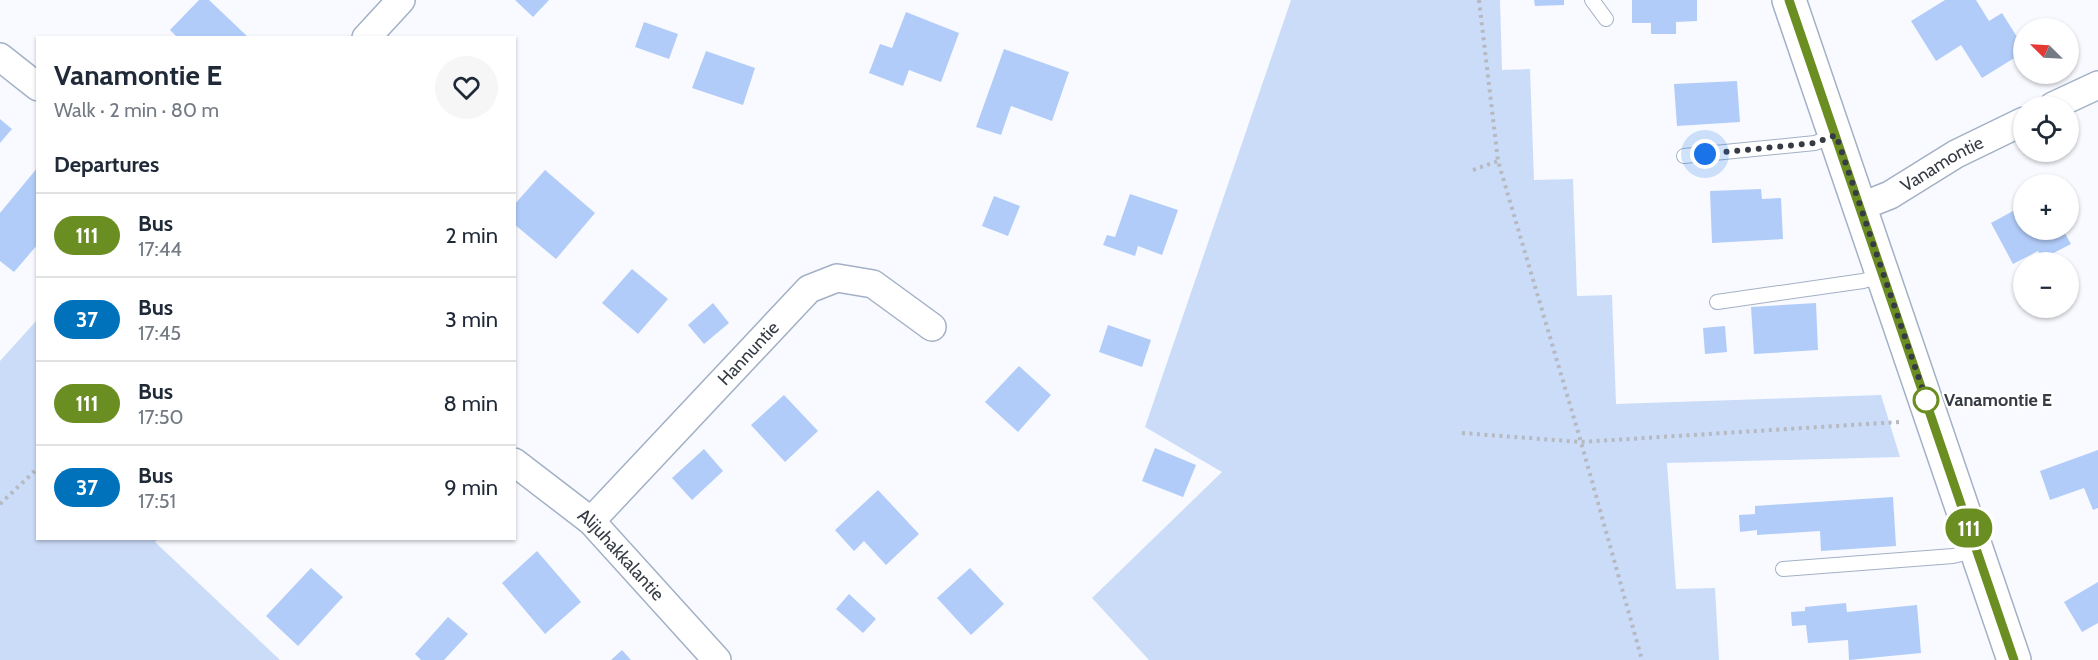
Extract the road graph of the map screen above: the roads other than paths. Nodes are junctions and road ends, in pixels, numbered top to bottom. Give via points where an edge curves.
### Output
1 (401, 0) edge
2 (1592, 0) edge
3 (1789, 0) edge
4 (1606, 19) dead end
5 (368, 36) edge
6 (0, 57) edge
7 (36, 85) edge
8 (2098, 85) edge
9 (2074, 96) edge
10 (2013, 126) edge
11 (1836, 135) junction
12 (1683, 156) dead end
13 (1860, 207) junction
14 (1884, 275) junction
15 (1717, 302) dead end
16 (932, 327) dead end
17 (516, 464) edge
18 (591, 521) junction
19 (1977, 550) junction
20 (1783, 569) dead end
21 (2011, 659) edge
22 (717, 660) edge

1 - 5 street
2 - 4 lane
3 - 11 street
6 - 7 street
8 - 9 street
10 - 13 street, Vanamontie via 1956,154 1890,195
11 - 12 lane via 1815,143
11 - 13 street
13 - 14 street
14 - 15 lane
14 - 19 street
16 - 18 street, Hannuntie via 873,284 837,278 809,289
17 - 18 street, Alijuhakkalantie
18 - 22 street, Alijuhakkalantie
19 - 20 lane via 1953,556
19 - 21 street

